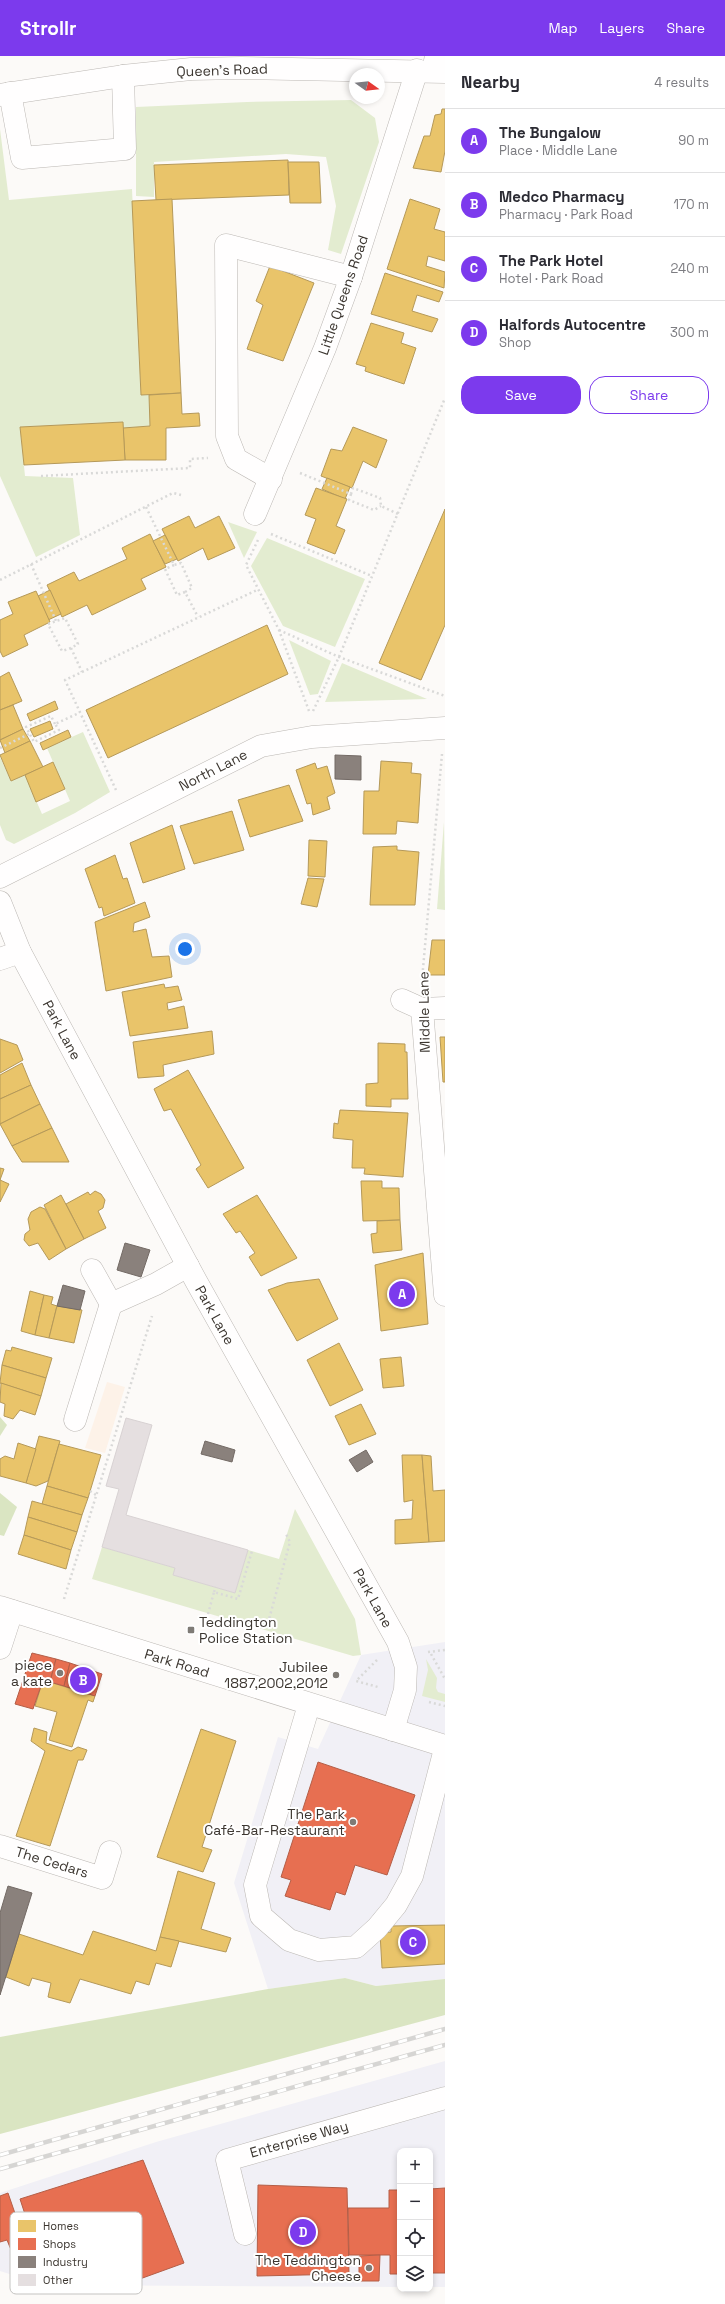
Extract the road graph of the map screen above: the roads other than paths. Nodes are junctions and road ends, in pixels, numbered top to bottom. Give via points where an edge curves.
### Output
1 (243, 62) edge
2 (433, 67) edge
3 (123, 76) junction
4 (5, 94) edge
5 (351, 277) junction
6 (274, 471) junction
7 (259, 522) road end
8 (444, 728) edge
9 (0, 877) edge
10 (0, 902) edge
11 (20, 952) junction
12 (0, 959) edge
13 (402, 1000) dead end
14 (445, 1008) edge
15 (422, 1009) junction
16 (443, 1251) edge
17 (188, 1266) junction
18 (92, 1270) dead end
19 (445, 1295) edge
20 (111, 1304) junction
21 (75, 1420) dead end
22 (6, 1609) edge
23 (0, 1648) edge
24 (310, 1705) junction
25 (393, 1730) junction
26 (445, 1746) edge
27 (445, 1749) edge
28 (0, 1846) edge
29 (110, 1852) dead end
30 (445, 2098) edge
31 (245, 2234) dead end

1 - 2 street, Queen's Road
1 - 3 street, Queen's Road
2 - 5 street, Little Queens Road
3 - 4 street, Queen's Road
3 - 4 street via 125,149 22,158
5 - 6 street, Little Queens Road via 325,348
5 - 6 street via 226,245 227,436 236,459
6 - 7 street, Little Queens Road
8 - 9 street, North Lane via 312,737 261,746
10 - 11 street, Park Lane
11 - 12 street
11 - 17 street, Park Lane
13 - 15 street
14 - 15 street
15 - 16 street, Middle Lane
16 - 19 street, Middle Lane
17 - 20 street
17 - 25 street, Park Lane via 398,1642 406,1667 405,1682
18 - 20 street
20 - 21 street
22 - 23 street
22 - 24 street, Park Road
24 - 25 street, Park Road
24 - 27 street via 255,1885 261,1916 289,1940 320,1950 356,1947 377,1928 396,1905 412,1876
25 - 26 street, Park Road
28 - 29 street, The Cedars via 102,1878
30 - 31 street, Enterprise Way via 227,2160

